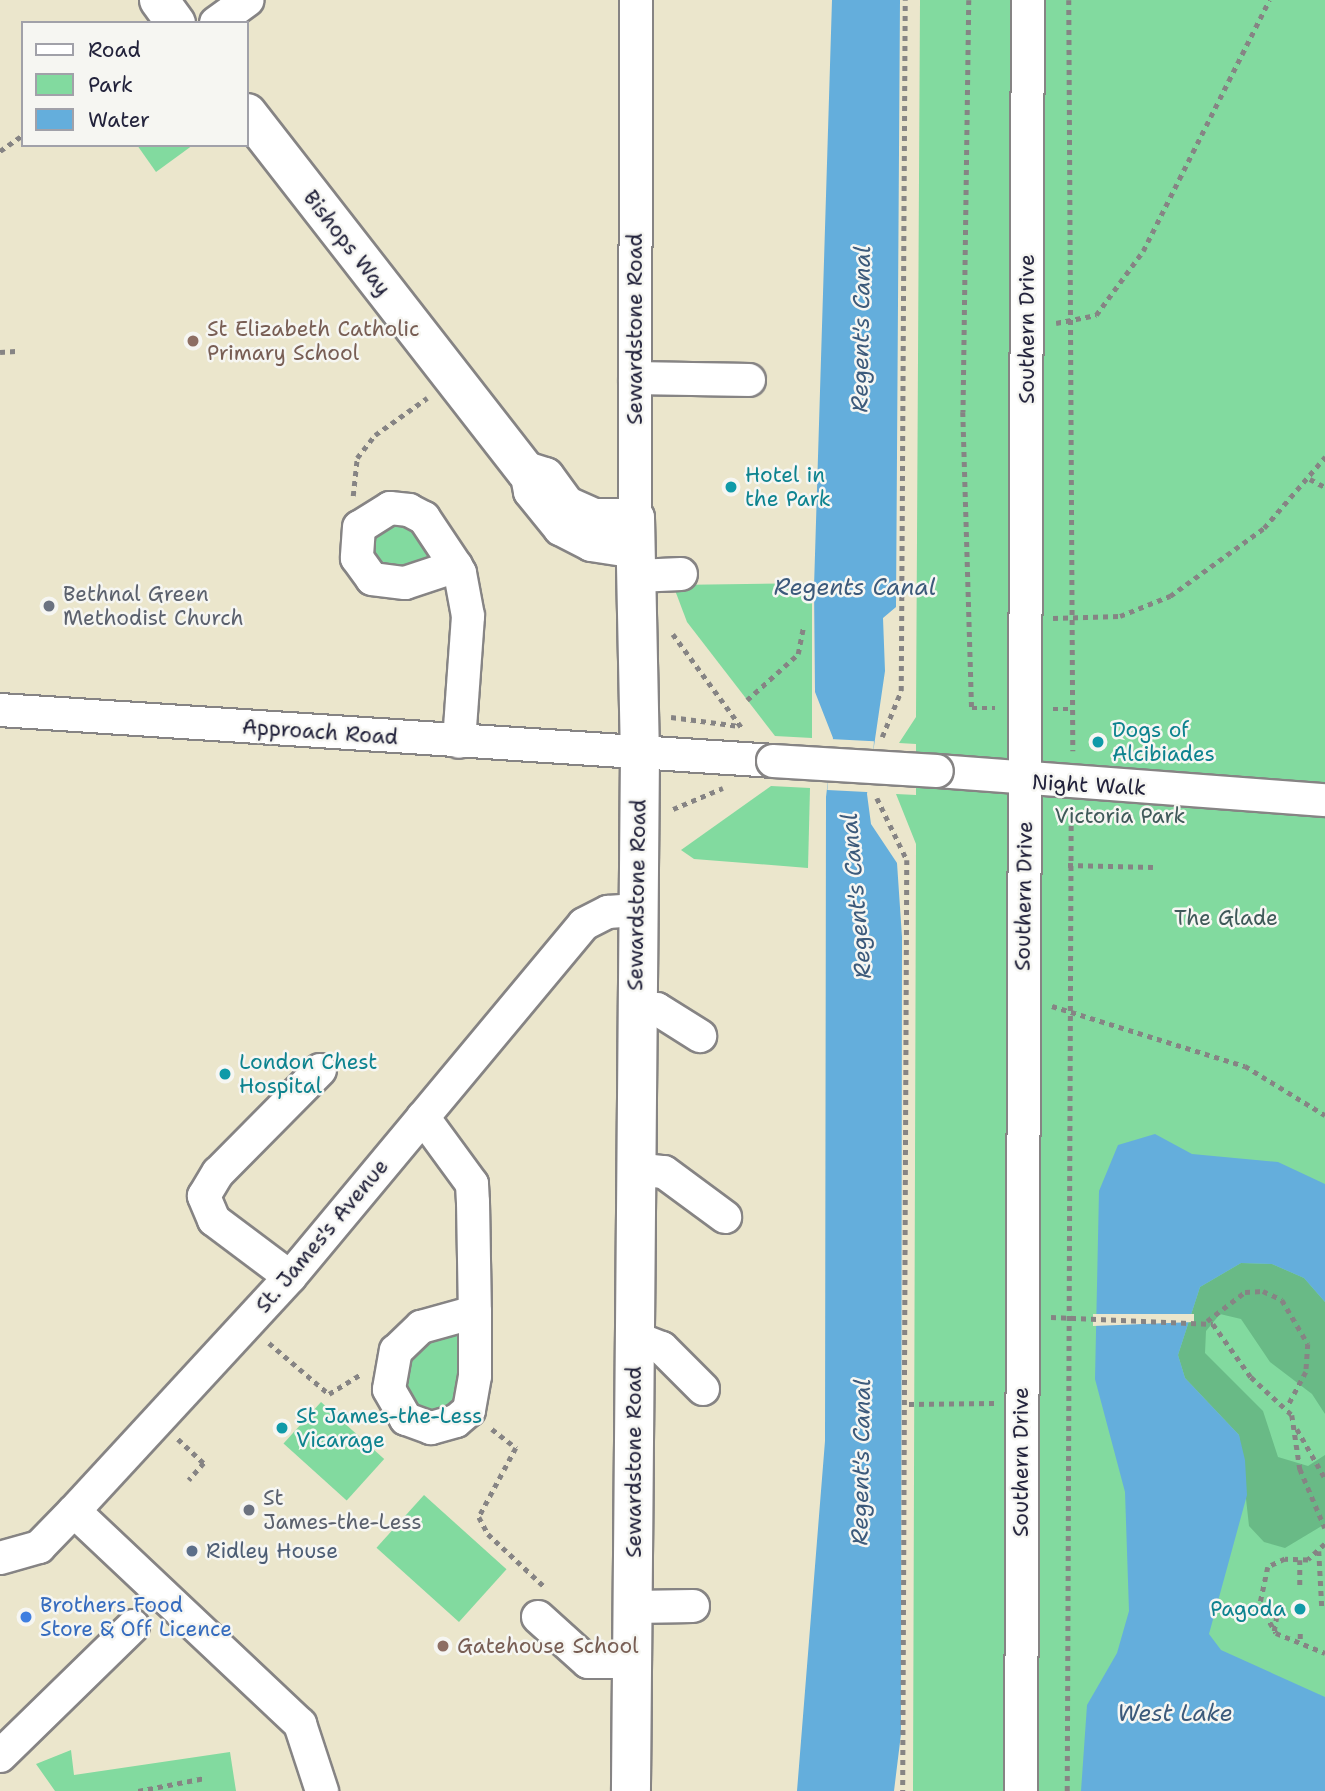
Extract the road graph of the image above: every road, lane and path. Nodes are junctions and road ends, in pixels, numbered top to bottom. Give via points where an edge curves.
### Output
1 (159, 0) edge
2 (248, 0) edge
3 (636, 0) edge
4 (905, 0) edge
5 (969, 0) edge
6 (1028, 0) edge
7 (1069, 0) edge
8 (1269, 0) edge
9 (175, 21) edge
10 (219, 21) edge
11 (248, 114) edge
12 (21, 136) edge
13 (0, 151) edge
14 (1027, 323) junction
15 (1070, 323) junction
16 (16, 351) dead end
17 (0, 352) edge
18 (635, 377) junction
19 (453, 379) junction
20 (748, 380) dead end
21 (1325, 457) edge
22 (1310, 479) junction
23 (1325, 486) edge
24 (359, 527) junction
25 (636, 549) junction
26 (456, 566) junction
27 (681, 574) dead end
28 (1028, 617) junction
29 (1070, 618) junction
30 (670, 628) dead end
31 (803, 628) dead end
32 (747, 700) dead end
33 (1027, 709) junction
34 (0, 710) edge
35 (658, 715) dead end
36 (459, 742) junction
37 (879, 746) dead end
38 (640, 754) junction
39 (1073, 754) dead end
40 (773, 761) joint
41 (1026, 781) junction
42 (877, 785) dead end
43 (729, 786) dead end
44 (1325, 800) edge
45 (667, 811) dead end
46 (1071, 815) dead end
47 (1068, 864) junction
48 (1153, 867) dead end
49 (636, 911) junction
50 (1051, 1005) dead end
51 (635, 1008) junction
52 (1068, 1010) junction
53 (700, 1036) dead end
54 (320, 1070) dead end
55 (1325, 1115) edge
56 (423, 1117) junction
57 (634, 1169) junction
58 (725, 1217) dead end
59 (290, 1277) junction
60 (475, 1312) junction
61 (1082, 1320) dead end
62 (1207, 1321) junction
63 (247, 1323) junction
64 (633, 1337) junction
65 (390, 1374) junction
66 (703, 1389) dead end
67 (1020, 1403) junction
68 (909, 1404) junction
69 (1287, 1407) junction
70 (469, 1409) junction
71 (1297, 1429) junction
72 (184, 1445) dead end
73 (1325, 1478) edge
74 (189, 1480) dead end
75 (75, 1511) junction
76 (1325, 1528) edge
77 (1325, 1544) edge
78 (1319, 1550) junction
79 (0, 1558) edge
80 (1300, 1560) junction
81 (1300, 1587) dead end
82 (546, 1606) joint
83 (693, 1606) dead end
84 (634, 1607) junction
85 (1278, 1609) dead end
86 (1322, 1609) dead end
87 (133, 1626) dead end
88 (1273, 1631) junction
89 (1300, 1631) dead end
90 (1300, 1639) junction
91 (1325, 1653) edge
92 (633, 1662) junction
93 (0, 1756) edge
94 (205, 1778) dead end
95 (326, 1788) edge
96 (138, 1791) edge
97 (631, 1791) edge
98 (903, 1791) edge
99 (1021, 1791) edge
100 (1067, 1791) edge

1 - 9 main road
2 - 10 street
3 - 18 street, Sewardstone Road
4 - 37 path via 901,691
5 - 33 path via 963,412 972,708
6 - 14 street, Southern Drive
7 - 15 path
8 - 15 path via 1143,251 1096,315
11 - 19 main road, Bishops Way
12 - 13 path
14 - 15 path
14 - 28 street, Southern Drive
15 - 29 path
16 - 17 path
18 - 20 street
18 - 25 street, Sewardstone Road
19 - 24 path via 375,435 357,458
19 - 25 main road, Bishops Way via 526,471 545,477 565,505 594,518
21 - 22 path
22 - 23 path
22 - 29 path via 1264,528 1170,596 1120,616
24 - 26 street via 390,508 409,510 424,518
24 - 26 street via 356,558 372,579 405,583
25 - 27 street
25 - 38 main road, Sewardstone Road
26 - 36 street via 468,616
28 - 29 path
28 - 33 street, Southern Drive
29 - 39 path
30 - 35 path via 691,667 739,726
31 - 32 path via 798,654
33 - 41 street, Southern Drive
34 - 36 street, Approach Road
36 - 38 street, Approach Road
38 - 40 street, Approach Road
38 - 49 main road, Sewardstone Road
40 - 41 street, Night Walk, bridge
41 - 44 street, Night Walk
41 - 67 street, Southern Drive
42 - 68 path via 877,797 907,860
43 - 45 path
46 - 47 path
47 - 48 path
47 - 52 path
49 - 51 main road, Sewardstone Road
49 - 56 street, St. James's Avenue via 608,912 584,924
50 - 52 path
51 - 53 street via 657,1009
51 - 57 main road, Sewardstone Road
52 - 55 path via 1245,1066
52 - 100 path
54 - 59 street via 218,1174 204,1196 214,1220
56 - 59 street, St. James's Avenue
56 - 60 street via 472,1184
57 - 58 street via 664,1172
57 - 64 main road, Sewardstone Road
59 - 63 street, St. James's Avenue
60 - 65 street via 410,1334 396,1351
60 - 70 street
61 - 62 path
62 - 69 path via 1223,1334 1251,1377
62 - 69 path via 1245,1292 1263,1291 1282,1300 1308,1344 1306,1372
63 - 65 path via 321,1392 337,1394 359,1373
63 - 75 street, St. James's Avenue
64 - 66 street via 662,1348
64 - 84 main road, Sewardstone Road
65 - 70 street via 396,1408 418,1426 443,1427
67 - 68 path
67 - 99 street, Southern Drive
68 - 98 path
69 - 71 path
70 - 82 path via 516,1448 479,1517
71 - 73 path
71 - 76 path via 1300,1469
72 - 74 path via 204,1463
75 - 79 street, St. James's Avenue via 39,1548
75 - 95 street via 300,1724
77 - 78 path
78 - 80 path
78 - 86 path
80 - 81 path
80 - 88 path via 1276,1561 1261,1578 1261,1611
82 - 92 street via 588,1662
83 - 84 street
84 - 92 main road, Sewardstone Road
85 - 88 path
87 - 93 street
88 - 90 path
89 - 90 path
90 - 91 path
92 - 97 main road, Sewardstone Road
94 - 96 path

